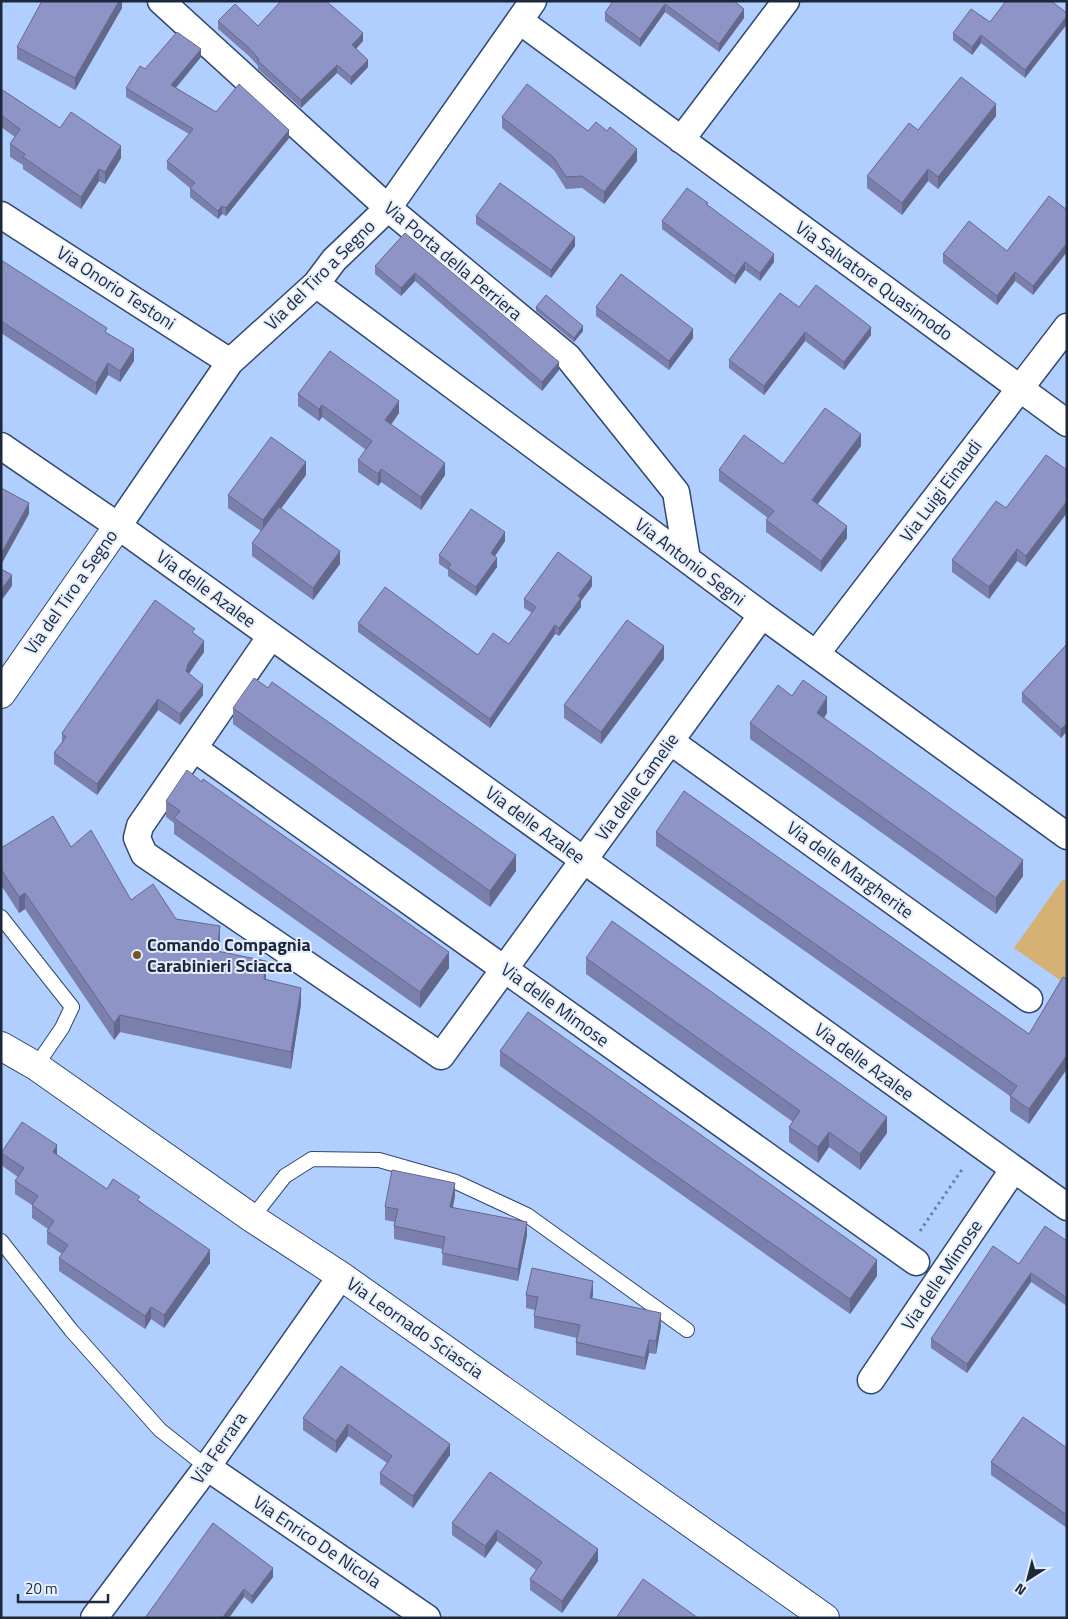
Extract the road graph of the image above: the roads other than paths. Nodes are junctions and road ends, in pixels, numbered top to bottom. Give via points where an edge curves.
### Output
1 (161, 1) edge
2 (786, 1) edge
3 (526, 11) edge
4 (681, 140) junction
5 (388, 208) junction
6 (1, 215) edge
7 (316, 284) junction
8 (1067, 327) edge
9 (230, 362) junction
10 (1020, 389) junction
11 (1067, 423) edge
12 (1, 446) edge
13 (118, 526) junction
14 (687, 559) junction
15 (762, 615) junction
16 (271, 636) junction
17 (816, 654) junction
18 (1, 694) edge
19 (670, 741) junction
20 (195, 749) junction
21 (1067, 836) edge
22 (584, 860) junction
23 (1, 918) edge
24 (505, 969) junction
25 (1029, 999) dead end
26 (1, 1046) edge
27 (36, 1066) junction
28 (1013, 1170) junction
29 (1067, 1208) edge
30 (252, 1218) junction
31 (1, 1241) edge
32 (910, 1258) road end
33 (341, 1276) junction
34 (687, 1330) dead end
35 (871, 1380) dead end
36 (207, 1467) junction
37 (94, 1618) edge
38 (427, 1618) edge
39 (825, 1618) edge

1 - 5 street, Via Porta della Perriera
2 - 4 street
3 - 4 street, Via Salvatore Quasimodo
3 - 5 street, Via del Tiro a Segno
4 - 10 street, Via Salvatore Quasimodo
5 - 7 street, Via del Tiro a Segno via 334,260
5 - 14 street, Via Porta della Perriera via 568,356 676,492
6 - 9 street, Via Onorio Testoni
7 - 9 street, Via del Tiro a Segno
7 - 14 street, Via Antonio Segni
8 - 10 street, Via Luigi Einaudi
9 - 13 street, Via del Tiro a Segno
10 - 11 street, Via Salvatore Quasimodo
10 - 17 street, Via Luigi Einaudi
12 - 13 street, Via delle Azalee
13 - 16 street, Via delle Azalee
13 - 18 street, Via del Tiro a Segno
14 - 15 street, Via Antonio Segni
15 - 17 street, Via Antonio Segni
15 - 19 street, Via delle Camelie
16 - 20 street
16 - 22 street, Via delle Azalee
17 - 21 street, Via Antonio Segni
19 - 22 street, Via delle Camelie
19 - 25 street, Via delle Margherite
20 - 24 street, Via delle Mimose
20 - 24 street, Via delle Camelie via 140,826 137,838 144,854 441,1056
22 - 24 street, Via delle Camelie
22 - 28 street, Via delle Azalee
23 - 27 lane via 72,1007
24 - 32 street, Via delle Mimose
26 - 27 street, Via Leornado Sciascia
27 - 30 street, Via Leornado Sciascia
28 - 29 street, Via delle Azalee
28 - 35 street, Via delle Mimose
30 - 33 street, Via Leornado Sciascia
30 - 34 lane via 285,1176 312,1159 379,1160 456,1182 527,1215
31 - 36 lane via 71,1330 160,1430
33 - 36 street, Via Ferrara
33 - 39 street, Via Leornado Sciascia
36 - 37 street, Via Ferrara
36 - 38 street, Via Enrico De Nicola

